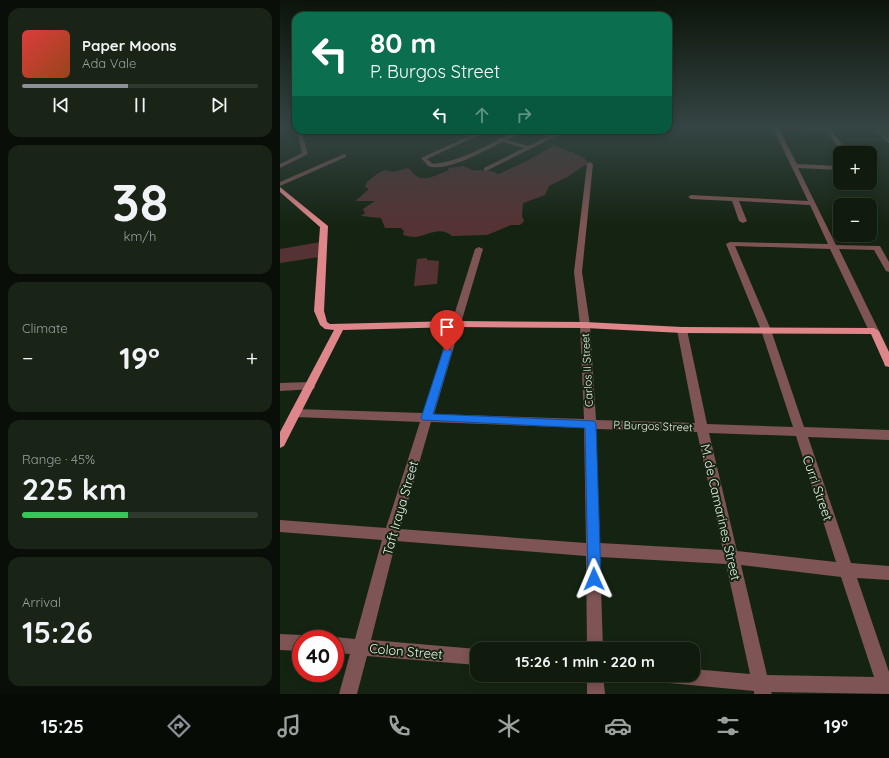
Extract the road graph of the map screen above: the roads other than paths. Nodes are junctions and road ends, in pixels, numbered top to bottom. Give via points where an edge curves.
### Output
1 (296, 158) edge
2 (339, 158) edge
3 (424, 158) edge
4 (460, 158) edge
5 (508, 158) edge
6 (790, 158) edge
7 (590, 164) dead end
8 (280, 166) edge
9 (794, 166) junction
10 (833, 168) edge
11 (486, 169) dead end
12 (280, 184) edge
13 (280, 189) edge
14 (691, 197) dead end
15 (735, 199) junction
16 (813, 203) junction
17 (743, 221) dead end
18 (834, 246) junction
19 (479, 249) dead end
20 (889, 270) edge
21 (456, 324) junction
22 (585, 325) junction
23 (340, 327) junction
24 (682, 330) junction
25 (766, 330) junction
26 (874, 331) junction
27 (889, 363) edge
28 (310, 386) junction
29 (280, 387) edge
30 (296, 413) junction
31 (426, 418) junction
32 (590, 424) junction
33 (702, 428) junction
34 (799, 431) junction
35 (889, 435) edge
36 (280, 443) edge
37 (280, 526) edge
38 (391, 535) junction
39 (594, 550) junction
40 (731, 556) junction
41 (846, 570) junction
42 (889, 573) edge
43 (280, 642) edge
44 (595, 642) edge
45 (292, 643) edge
46 (344, 645) edge
47 (362, 646) junction
48 (470, 656) edge
49 (700, 679) edge
50 (596, 682) edge
51 (761, 688) edge
52 (887, 689) edge
53 (348, 694) edge
54 (596, 694) edge

1 - 8 street
2 - 12 street
3 - 4 street via 432,166
5 - 11 street
6 - 9 street
7 - 22 street, Carlos II Street via 578,272
9 - 10 street
9 - 16 street
13 - 23 main road via 324,226 319,311 326,326
14 - 15 street
15 - 16 street
15 - 17 street
16 - 18 street
18 - 20 street via 877,248
18 - 25 street, Curri Street via 730,244
18 - 26 street
19 - 21 street, Taft Iraya Street
21 - 22 main road
21 - 23 main road
21 - 31 street, Taft Iraya Street
22 - 24 main road
22 - 32 street, Carlos II Street
23 - 28 main road
24 - 25 main road
24 - 33 street, M. de Camarines Street
25 - 26 main road
25 - 34 street, Curri Street
26 - 27 main road
28 - 29 street
28 - 30 main road
30 - 31 street, P. Burgos Street
30 - 36 main road
31 - 32 street, P. Burgos Street
31 - 38 street, Taft Iraya Street
32 - 33 street, P. Burgos Street
32 - 39 street, Carlos II Street
33 - 34 street, P. Burgos Street
33 - 40 street, M. de Camarines Street
34 - 35 street, P. Burgos Street
34 - 41 street, Curri Street
37 - 38 street
38 - 39 street
38 - 47 street, Taft Iraya Street
39 - 40 street
39 - 44 street, Carlos II Street
40 - 41 street
40 - 51 street, M. de Camarines Street
41 - 42 street
41 - 52 street, Curri Street
43 - 45 street
46 - 47 street, Colon Street
47 - 48 street, Colon Street
47 - 53 street, Taft Iraya Street
49 - 51 street
50 - 54 street
51 - 52 street

